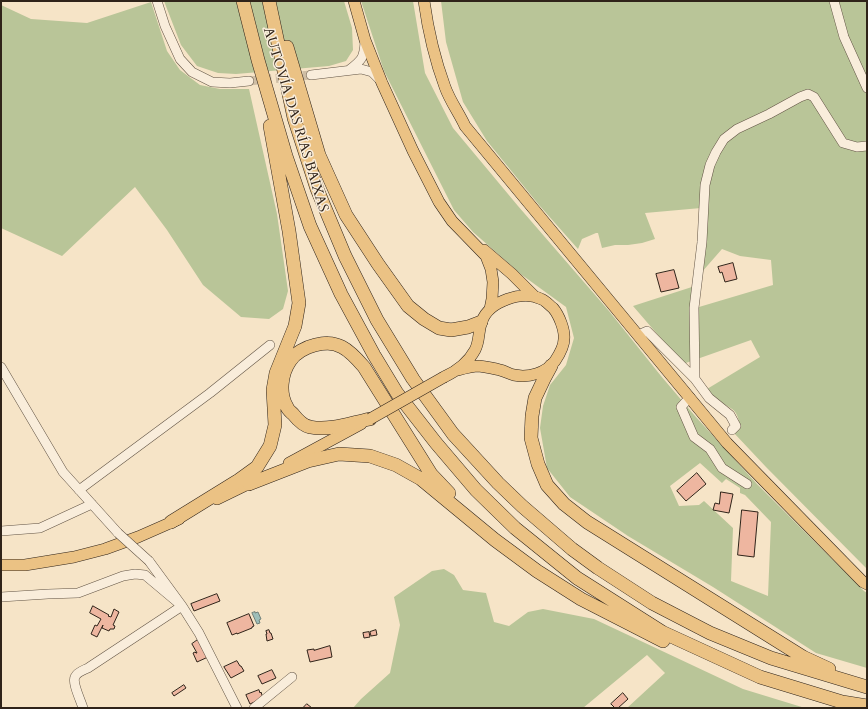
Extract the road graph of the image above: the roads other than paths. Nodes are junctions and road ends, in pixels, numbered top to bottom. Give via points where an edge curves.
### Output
1 (157, 1) edge
2 (243, 1) edge
3 (269, 1) edge
4 (277, 1) edge
5 (354, 1) edge
6 (424, 1) edge
7 (834, 1) edge
8 (365, 40) junction
9 (258, 60) junction
10 (374, 61) junction
11 (360, 66) junction
12 (311, 75) tunnel mouth
13 (249, 81) tunnel mouth
14 (382, 83) junction
15 (867, 88) edge
16 (867, 146) edge
17 (473, 242) junction
18 (534, 296) junction
19 (490, 309) junction
20 (481, 322) junction
21 (638, 335) junction
22 (270, 345) dead end
23 (551, 366) junction
24 (1, 367) edge
25 (458, 370) junction
26 (695, 379) junction
27 (690, 398) junction
28 (370, 419) junction
29 (732, 430) dead end
30 (717, 443) dead end
31 (710, 449) junction
32 (249, 484) junction
33 (747, 484) dead end
34 (79, 490) junction
35 (92, 504) junction
36 (171, 522) junction
37 (1, 531) edge
38 (494, 540) junction
39 (1, 565) edge
40 (867, 584) edge
41 (1, 597) edge
42 (182, 606) junction
43 (292, 677) dead end
44 (867, 687) edge
45 (867, 706) edge
46 (83, 708) edge
47 (237, 708) edge
48 (254, 708) edge
49 (843, 708) edge

1 - 13 street via 180,59 192,72 212,82
2 - 9 highway, AUTOVÍA DAS RÍAS BAIXAS
3 - 44 highway, AUTOVÍA DAS RÍAS BAIXAS via 294,118 317,189 344,256 377,320 413,379 453,434 503,488 572,549 652,602 710,633 771,658
4 - 20 highway via 289,56 319,155 346,215 408,306 424,319 439,328 451,330
5 - 8 main road
6 - 21 main road via 426,21 446,89 465,126
7 - 15 street via 844,37
8 - 10 main road
8 - 11 street
9 - 36 highway via 289,231 299,303 295,326 276,373 273,390 275,424 270,446 257,467
9 - 45 highway, AUTOVÍA DAS RÍAS BAIXAS via 310,226 341,294 397,393 476,490 515,528 577,578 662,632 760,676 842,702
10 - 11 street via 371,65
10 - 14 main road
11 - 12 street
11 - 14 street via 372,72
14 - 17 main road via 439,202 452,221
16 - 26 street via 857,147 843,143 814,97 808,94 737,129 724,139 710,165 705,185 702,242 694,308
17 - 18 main road via 488,252
17 - 19 main road via 486,256 491,269 493,282
18 - 19 main road via 517,296 502,301
18 - 23 main road via 555,310 562,324 564,339 559,354
19 - 20 main road
20 - 25 main road via 476,350
21 - 26 street via 646,331
21 - 27 main road
22 - 34 street
23 - 25 main road via 527,376 477,366
23 - 44 highway via 535,398 531,438 538,464 548,485 564,504 587,522 803,657
24 - 34 street via 63,472
25 - 28 main road, bridge
26 - 29 street via 709,398 730,415 736,426
27 - 31 street via 681,407 694,437
27 - 40 main road via 727,443
28 - 32 main road
28 - 38 highway via 327,428 308,426 295,417 283,396 284,371 290,361 310,346 326,343 342,347 354,356 364,367 431,474
30 - 31 street
31 - 33 street via 722,468
32 - 36 main road
32 - 38 highway via 308,461 339,454 370,456 396,465 421,479
34 - 35 street
35 - 37 street via 40,528
35 - 42 street, bridge via 149,562
36 - 39 main road via 105,549 74,557 25,565
38 - 49 highway via 581,599 658,639 732,673
41 - 42 street via 78,593 135,574 145,576
42 - 46 street via 75,676
42 - 47 street via 199,633
43 - 48 street

